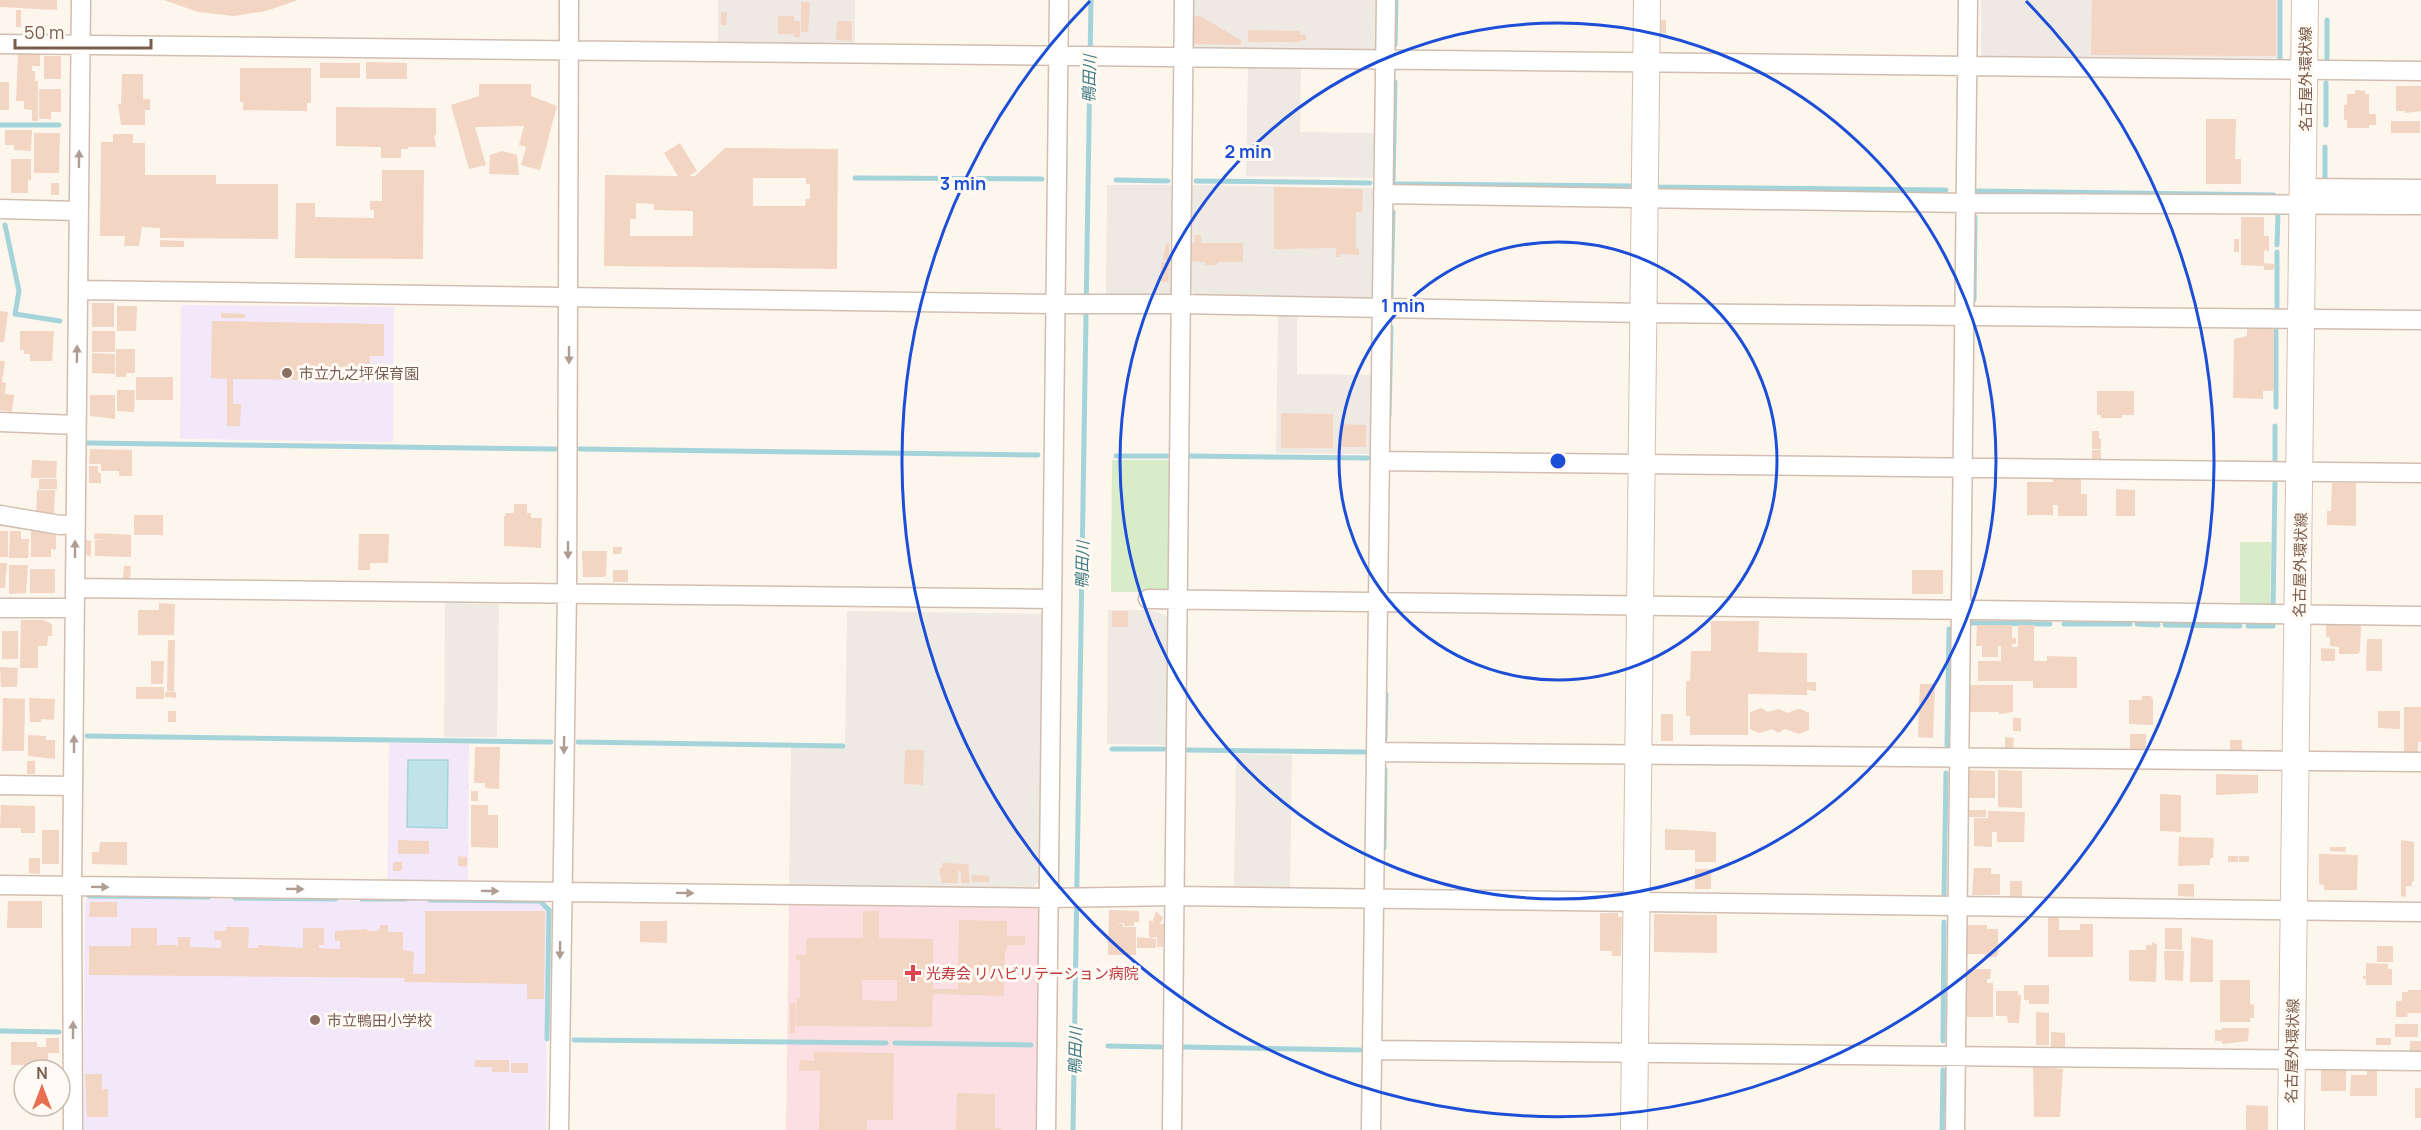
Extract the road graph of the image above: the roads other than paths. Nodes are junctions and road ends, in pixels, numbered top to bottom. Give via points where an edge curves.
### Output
1 (81, 0) edge
2 (569, 0) edge
3 (1059, 0) edge
4 (1184, 0) edge
5 (1386, 0) edge
6 (1647, 0) edge
7 (1968, 0) edge
8 (2306, 0) edge
9 (0, 44) edge
10 (80, 46) junction
11 (568, 49) junction
12 (1063, 56) junction
13 (1183, 57) junction
14 (1385, 59) junction
15 (1646, 62) junction
16 (1968, 66) junction
17 (2305, 70) junction
18 (2421, 71) edge
19 (2421, 189) edge
20 (1383, 194) junction
21 (2305, 196) junction
22 (1644, 198) junction
23 (1966, 203) junction
24 (2421, 205) edge
25 (0, 209) edge
26 (78, 211) junction
27 (78, 290) junction
28 (569, 297) junction
29 (1060, 304) junction
30 (1181, 304) junction
31 (1382, 307) junction
32 (1643, 313) junction
33 (1965, 315) junction
34 (2303, 319) junction
35 (2421, 320) edge
36 (0, 422) edge
37 (76, 425) junction
38 (1380, 461) junction
39 (1641, 464) junction
40 (1963, 469) junction
41 (2301, 472) junction
42 (2421, 473) edge
43 (0, 515) edge
44 (75, 524) junction
45 (75, 588) junction
46 (567, 593) junction
47 (1052, 599) junction
48 (1148, 599) dead end
49 (1178, 600) junction
50 (1378, 603) junction
51 (1640, 606) junction
52 (0, 608) edge
53 (75, 608) junction
54 (1961, 611) junction
55 (2299, 615) junction
56 (2421, 616) edge
57 (1376, 753) junction
58 (1638, 754) junction
59 (1960, 756) junction
60 (2296, 761) junction
61 (2421, 762) edge
62 (0, 785) edge
63 (74, 786) junction
64 (0, 885) edge
65 (72, 887) junction
66 (561, 892) junction
67 (1175, 896) junction
68 (1055, 898) junction
69 (1374, 899) junction
70 (1637, 902) junction
71 (1958, 906) junction
72 (2294, 910) junction
73 (2421, 912) edge
74 (1372, 1050) junction
75 (1635, 1053) junction
76 (1956, 1057) junction
77 (2292, 1060) junction
78 (2421, 1061) edge
79 (73, 1130) edge
80 (559, 1130) edge
81 (1046, 1130) edge
82 (1172, 1130) edge
83 (1371, 1130) edge
84 (1634, 1130) edge
85 (1955, 1130) edge
86 (2291, 1130) edge

1 - 10 street
2 - 11 street
3 - 12 street
4 - 13 street
5 - 14 street
6 - 15 street
7 - 16 street
8 - 17 street, 名古屋外環状線
9 - 10 street
10 - 11 street
26 -> 10 street
11 - 12 street
11 - 28 street
12 - 13 street
12 - 29 street
13 - 14 street
13 - 30 street
14 - 15 street
14 - 20 street
15 - 16 street
15 - 22 street
16 - 17 street
16 - 23 street
17 - 18 street
17 - 21 street, 名古屋外環状線
19 - 21 street
20 - 22 street
20 - 31 street
21 - 23 street
21 - 24 street
21 - 34 street, 名古屋外環状線
22 - 23 street
22 - 32 street
23 - 33 street
25 - 26 street
26 - 27 street
27 - 28 street
37 -> 27 street
28 - 29 street
28 -> 46 street
29 - 30 street
29 - 47 street
30 - 31 street
30 - 49 street
31 - 32 street
31 - 38 street
32 - 33 street
32 - 39 street
33 - 34 street
33 - 40 street
34 - 35 street
34 - 41 street, 名古屋外環状線
36 - 37 street
37 - 44 street
38 - 39 street
38 - 50 street
39 - 40 street
39 - 51 street
40 - 41 street
40 - 54 street
41 - 42 street
41 - 55 street, 名古屋外環状線
43 - 44 street
45 -> 44 street
45 - 46 street
45 - 53 street
46 - 47 street
46 -> 66 street
47 - 68 street
48 - 49 street
49 - 50 street
49 - 67 street
50 - 51 street
50 - 57 street
51 - 54 street
51 - 58 street
52 - 53 street
63 -> 53 street
54 - 55 street
54 - 59 street
55 - 56 street
55 - 60 street, 名古屋外環状線
57 - 58 street
57 - 69 street
58 - 59 street
58 - 70 street
59 - 60 street
59 - 71 street
60 - 61 street
60 - 72 street, 名古屋外環状線
62 - 63 street
63 - 65 street
64 - 65 street
65 -> 66 street
79 -> 65 street
66 -> 68 street
66 -> 80 street
67 - 68 street
67 - 69 street
67 - 82 street
68 - 81 street
69 - 70 street
69 - 74 street
70 - 71 street
70 - 75 street
71 - 72 street
71 - 76 street
72 - 73 street
72 - 77 street, 名古屋外環状線
74 - 75 street
74 - 83 street
75 - 76 street
75 - 84 street
76 - 77 street
76 - 85 street
77 - 78 street
77 - 86 street, 名古屋外環状線

